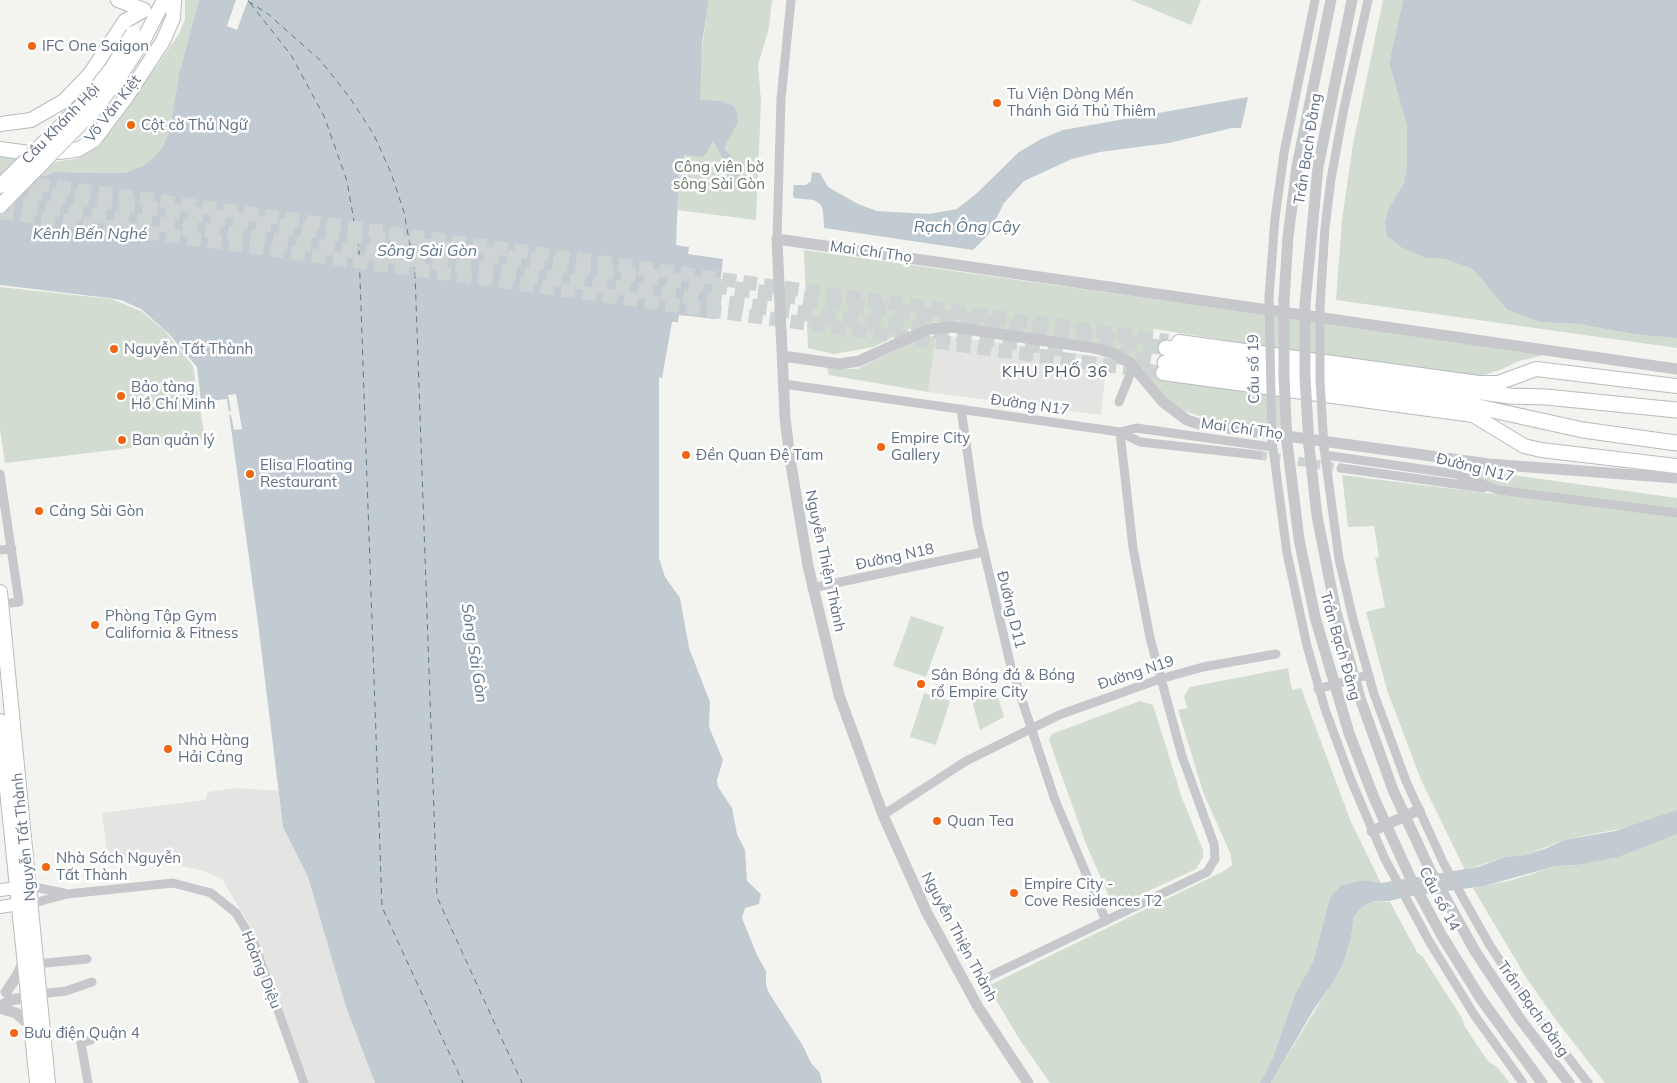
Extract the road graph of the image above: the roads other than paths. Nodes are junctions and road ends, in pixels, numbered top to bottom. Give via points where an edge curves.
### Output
1 (118, 0) edge
2 (164, 0) edge
3 (174, 0) edge
4 (791, 0) edge
5 (1315, 0) edge
6 (1331, 0) edge
7 (1352, 0) edge
8 (1368, 0) edge
9 (147, 5) edge
10 (138, 36) junction
11 (1298, 78) junction
12 (1313, 82) junction
13 (1334, 86) junction
14 (1348, 89) junction
15 (0, 124) edge
16 (0, 149) edge
17 (0, 186) edge
18 (0, 206) edge
19 (778, 239) junction
20 (1270, 279) junction
21 (1285, 281) junction
22 (1306, 284) junction
23 (1321, 287) junction
24 (1284, 300) joint
25 (783, 356) junction
26 (1165, 356) junction
27 (1133, 367) junction
28 (1677, 369) edge
29 (784, 384) junction
30 (1677, 386) edge
31 (1119, 402) dead end
32 (961, 409) junction
33 (1677, 410) edge
34 (1120, 432) junction
35 (1675, 441) edge
36 (1287, 442) joint
37 (1272, 444) junction
38 (1325, 451) junction
39 (1258, 455) tunnel mouth
40 (1677, 466) edge
41 (1341, 468) tunnel mouth
42 (0, 474) edge
43 (1677, 478) edge
44 (1498, 490) junction
45 (1677, 513) edge
46 (12, 549) junction
47 (0, 550) edge
48 (983, 552) junction
49 (812, 588) junction
50 (1, 598) edge
51 (1276, 654) dead end
52 (1368, 675) junction
53 (1160, 678) junction
54 (1354, 679) junction
55 (1334, 685) junction
56 (1318, 689) junction
57 (0, 721) edge
58 (1029, 728) junction
59 (1419, 810) junction
60 (882, 815) junction
61 (1405, 816) junction
62 (1386, 825) junction
63 (1372, 831) junction
64 (1416, 841) joint
65 (1397, 850) joint
66 (23, 887) junction
67 (0, 890) edge
68 (67, 894) junction
69 (25, 904) junction
70 (0, 907) edge
71 (1106, 920) junction
72 (1475, 951) joint
73 (87, 959) dead end
74 (30, 961) junction
75 (986, 978) dead end
76 (92, 982) dead end
77 (32, 992) junction
78 (3, 993) edge
79 (0, 1007) edge
80 (1532, 1010) junction
81 (1520, 1019) junction
82 (32, 1027) junction
83 (1503, 1031) junction
84 (1491, 1039) junction
85 (91, 1040) dead end
86 (37, 1083) edge
87 (48, 1083) edge
88 (88, 1083) edge
89 (304, 1083) edge
90 (1028, 1083) edge
91 (1524, 1083) edge
92 (1542, 1083) edge
93 (1569, 1083) edge
94 (1588, 1083) edge

1 - 9 main road
2 - 10 main road
3 - 16 main road, Võ Văn Kiệt via 171,25 163,41 94,140 79,150 37,154
4 - 19 street, Nguyễn Thiện Thành via 781,99
5 - 11 street, Cầu số 19
6 - 12 street, Trần Bạch Đằng
7 - 13 street, Trần Bạch Đằng
8 - 14 street
9 - 10 main road
9 - 15 main road via 125,21 90,74 64,101 31,120
10 - 17 main road, Cầu Khánh Hội, bridge via 86,101
10 - 18 main road, Cầu Khánh Hội, bridge via 122,73 96,108
11 - 12 street
11 - 20 street, Cầu số 19 via 1280,180
12 - 21 street, Trần Bạch Đằng via 1294,186
13 - 14 street
13 - 22 street, Trần Bạch Đằng via 1318,167
14 - 23 street via 1328,203
19 - 25 street, Nguyễn Thiện Thành
19 - 28 street, Mai Chí Thọ
20 - 21 street
20 - 37 street, Cầu số 19, bridge
21 - 24 street, Trần Bạch Đằng
22 - 23 street
22 - 54 street, Trần Bạch Đằng, bridge via 1305,377 1309,446 1326,565
23 - 38 street, bridge via 1320,380
24 - 36 street, Cầu số 19, bridge
25 - 27 street, Mai Chí Thọ via 839,364 859,361 929,329 952,327 1107,350
25 - 29 street, Nguyễn Thiện Thành
26 - 30 main road via 1479,383 1498,382 1536,369
26 - 33 highway via 1510,396
26 - 35 highway via 1474,406 1583,430
26 - 40 main road via 1473,415 1524,446 1541,450
27 - 31 street
27 - 43 street, Mai Chí Thọ via 1163,402 1198,424 1489,464
29 - 32 street, Đường N17
29 - 49 street, Nguyễn Thiện Thành via 790,459
32 - 34 street, Đường N17
32 - 48 street, Đường D11
34 - 37 street, Đường N17 via 1136,428
34 - 39 street via 1140,442
34 - 53 street via 1134,548
36 - 55 street, Trần Bạch Đằng via 1309,591
37 - 56 street, Cầu số 19 via 1287,553
38 - 44 street, Đường N17 via 1456,474
38 - 52 street, Cầu số 14 via 1341,568
41 - 44 street
42 - 46 street
44 - 45 street, Đường N17
46 - 47 street
46 - 50 street via 19,602
48 - 49 street, Đường N18
48 - 58 street, Đường D11
49 - 60 street, Nguyễn Thiện Thành via 839,695
50 - 66 main road, Nguyễn Tất Thành
51 - 53 street, Đường N19
52 - 54 street
52 - 59 street, Cầu số 14
53 - 58 street, Đường N19
53 - 71 street via 1185,764 1214,844 1215,859 1207,872
54 - 55 street
54 - 61 street, Trần Bạch Đằng
55 - 56 street
55 - 62 street, Trần Bạch Đằng
56 - 63 street, Cầu số 14
57 - 66 main road, Nguyễn Tất Thành
58 - 60 street, Đường N19 via 966,761
58 - 71 street, Đường D11 via 1064,824
59 - 61 street
59 - 80 street, Cầu số 14 via 1489,944
60 - 90 street, Nguyễn Thiện Thành via 952,961 997,1038
61 - 62 street
61 - 64 street, Trần Bạch Đằng
62 - 63 street
62 - 65 street, Trần Bạch Đằng
63 - 84 street, Cầu số 14 via 1444,968
64 - 72 street, Cầu số 14
65 - 83 street, Cầu số 14 via 1457,961
66 - 67 main road, Hoàng Diệu
66 - 68 street, Hoàng Diệu
66 - 69 main road, Nguyễn Tất Thành
68 - 69 street, Hoàng Diệu
68 - 89 street, Hoàng Diệu via 174,883 211,893 236,913 254,943
69 - 70 main road, Hoàng Diệu
69 - 74 main road, Nguyễn Tất Thành
71 - 75 street
72 - 81 street, Trần Bạch Đằng
73 - 74 street
74 - 77 main road, Nguyễn Tất Thành
74 - 78 street
76 - 77 street via 66,990
77 - 78 street
77 - 79 street
77 - 82 main road, Nguyễn Tất Thành
77 - 87 main road, Nguyễn Tất Thành
79 - 82 street via 16,1013
80 - 81 street
80 - 94 street, Cầu số 14
81 - 93 street, Trần Bạch Đằng
82 - 86 main road, Nguyễn Tất Thành
83 - 84 street
83 - 92 street
84 - 91 street, Cầu số 14
85 - 88 street via 81,1043

